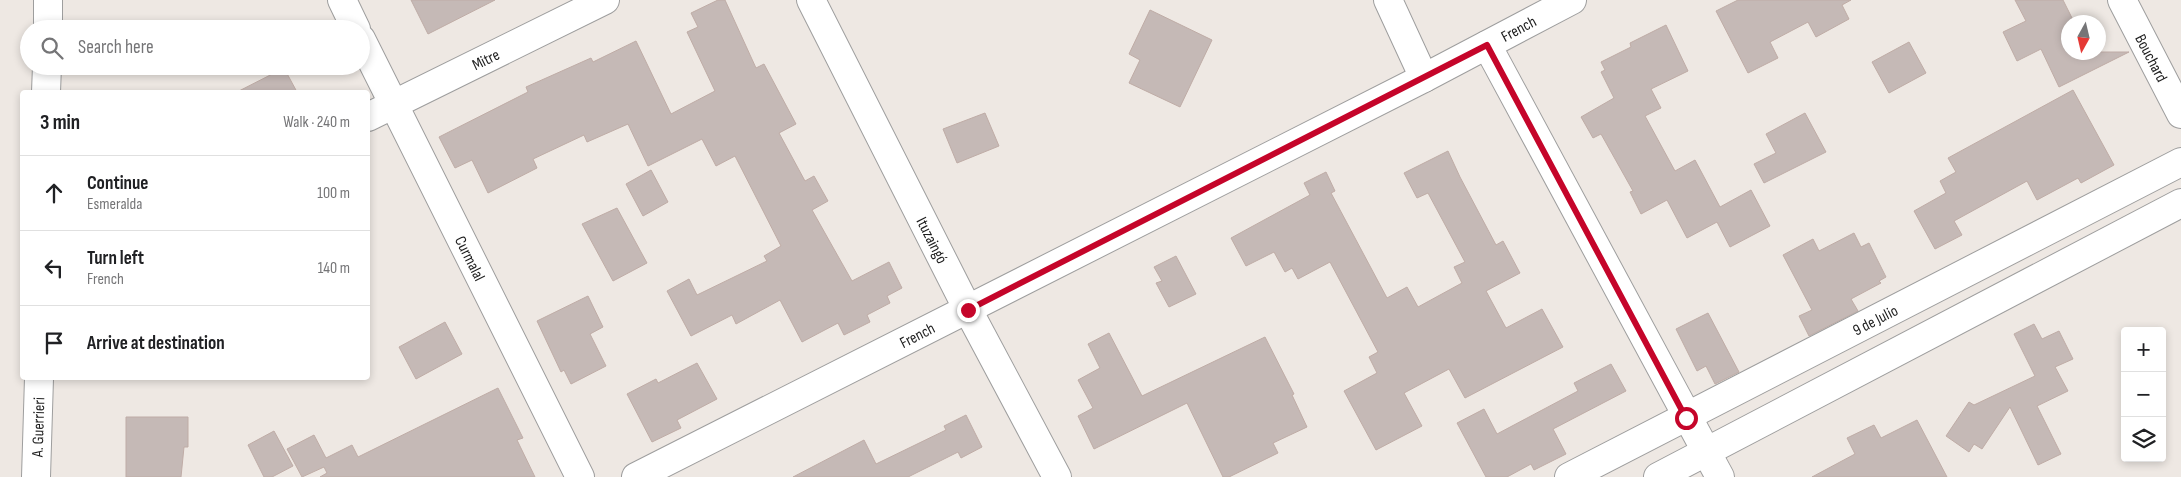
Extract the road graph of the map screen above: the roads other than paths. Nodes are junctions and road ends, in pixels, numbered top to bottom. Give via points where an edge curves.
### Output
1 (48, 0) edge
2 (342, 0) edge
3 (605, 0) edge
4 (811, 0) edge
5 (1388, 0) edge
6 (1572, 0) edge
7 (2122, 0) edge
8 (1538, 8) edge
9 (48, 20) edge
10 (352, 20) edge
11 (1487, 45) junction
12 (370, 57) edge
13 (47, 75) edge
14 (1424, 78) junction
15 (46, 90) edge
16 (394, 104) junction
17 (2181, 114) edge
18 (370, 116) edge
19 (2181, 162) edge
20 (2181, 203) edge
21 (968, 310) junction
22 (39, 380) edge
23 (1686, 418) junction
24 (1706, 452) junction
25 (36, 477) edge
26 (580, 477) edge
27 (636, 477) edge
28 (1057, 477) edge
29 (1568, 477) edge
30 (1658, 477) edge
31 (1720, 477) edge

1 - 9 street
2 - 10 street
3 - 16 street, Mitre
4 - 21 street, Ituzaingó
5 - 14 street
6 - 8 street, French
7 - 17 street, Bouchard
8 - 11 street, French
11 - 14 street, French
11 - 23 street
12 - 16 street, Curmalal
13 - 15 street
14 - 21 street, French
16 - 18 street, Mitre
16 - 26 street, Curmalal
19 - 23 street, 9 de Julio
20 - 24 street
21 - 27 street, French
21 - 28 street, Ituzaingó
22 - 25 street, A. Guerrieri
23 - 24 street
23 - 29 street, 9 de Julio
24 - 30 street
24 - 31 street

